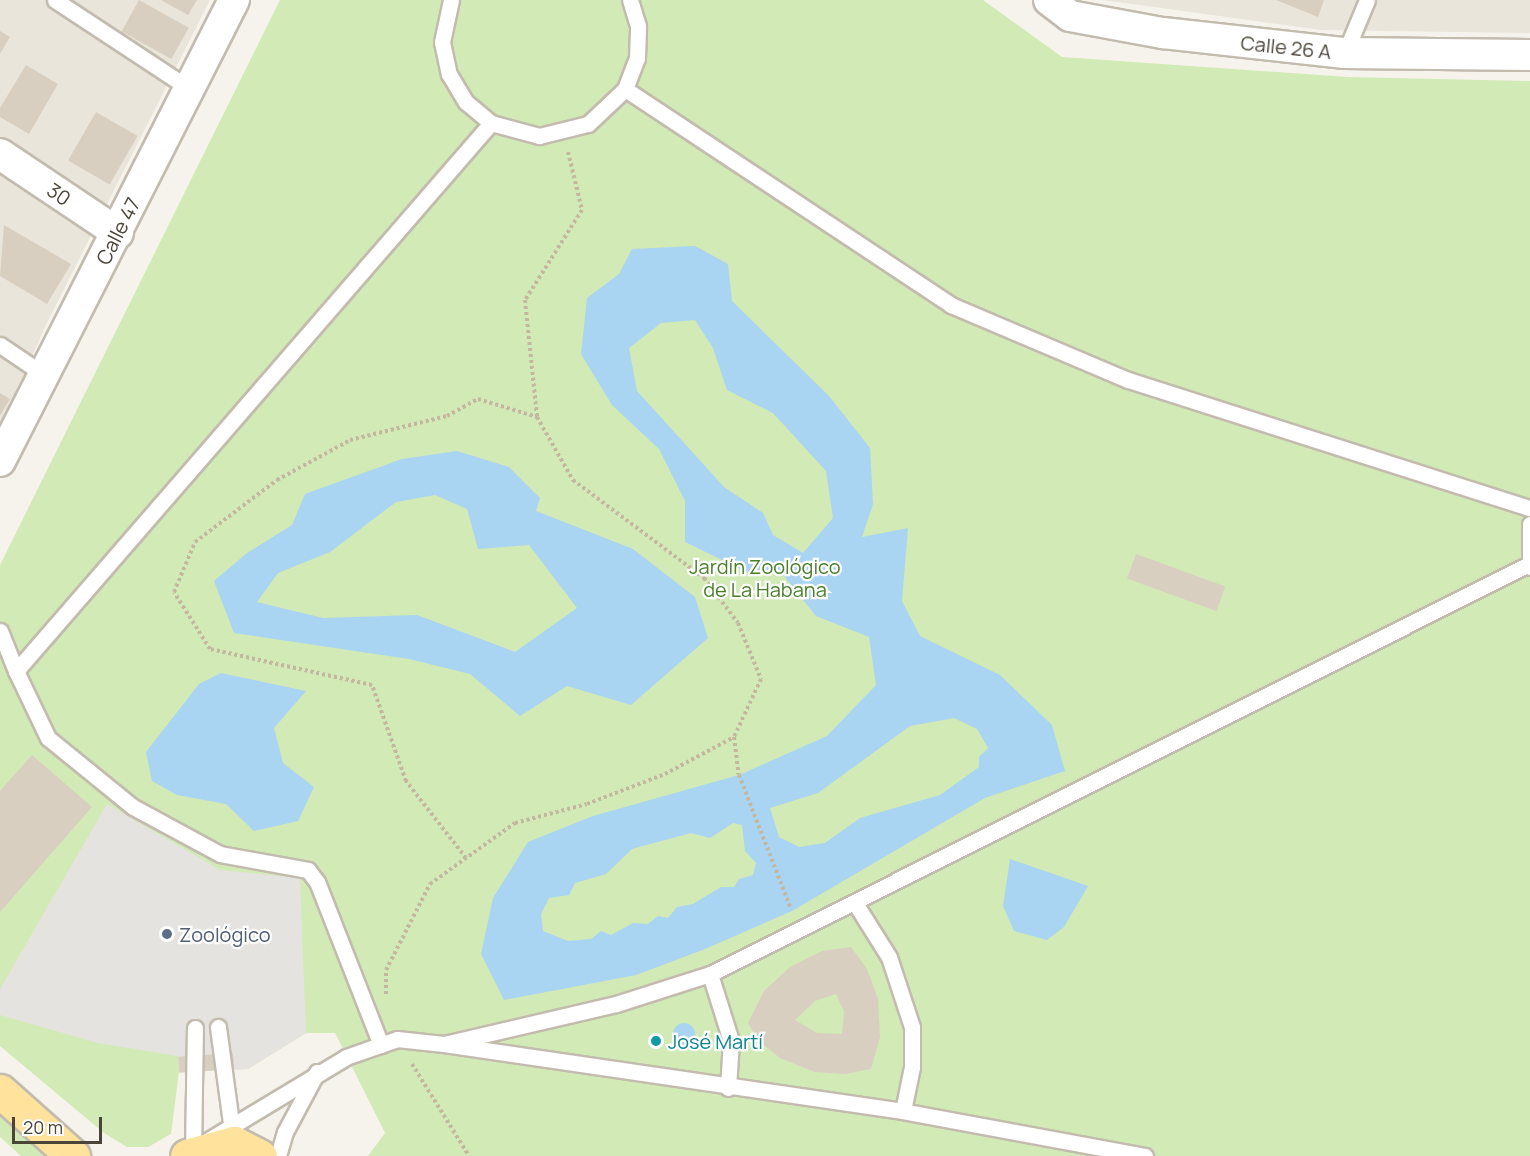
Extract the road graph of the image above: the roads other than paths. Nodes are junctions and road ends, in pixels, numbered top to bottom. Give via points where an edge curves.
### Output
1 (55, 0) edge
2 (234, 0) edge
3 (452, 0) edge
4 (630, 0) edge
5 (1049, 0) edge
6 (1367, 0) edge
7 (1345, 53) junction
8 (1530, 55) edge
9 (190, 89) junction
10 (625, 89) junction
11 (491, 123) junction
12 (0, 154) edge
13 (118, 233) junction
14 (0, 345) edge
15 (42, 374) junction
16 (0, 461) edge
17 (1530, 508) edge
18 (1530, 524) edge
19 (1529, 566) edge
20 (0, 632) edge
21 (16, 671) junction
22 (855, 903) junction
23 (710, 974) junction
24 (218, 1027) dead end
25 (195, 1028) dead end
26 (444, 1044) junction
27 (381, 1045) junction
28 (317, 1072) junction
29 (728, 1088) junction
30 (0, 1091) edge
31 (903, 1111) junction
32 (241, 1141) edge
33 (190, 1154) edge
34 (73, 1156) edge
35 (278, 1156) edge
36 (1145, 1156) edge

1 - 9 lane
2 - 9 street, Calle 47
3 - 11 lane via 442,42 449,74 466,102
4 - 10 lane via 638,26 636,58
5 - 7 street, Calle 26 A via 1070,16 1140,29
6 - 7 lane
7 - 8 street, Calle 26 A
9 - 13 street, Calle 47
10 - 11 lane via 588,124 564,133 514,133
10 - 17 lane via 951,305 1128,380
11 - 21 lane
12 - 13 street, 30
13 - 15 street, Calle 47
14 - 15 lane
15 - 16 street, Calle 47
18 - 19 lane
19 - 22 lane
20 - 21 lane
21 - 27 lane via 48,738 133,807 220,854 308,870 317,882
22 - 23 lane
22 - 31 lane via 890,957 912,1027 912,1067
23 - 26 lane via 616,1004
23 - 29 lane via 731,1041
24 - 32 lane
25 - 33 lane
26 - 27 lane via 397,1039
26 - 29 lane
27 - 28 lane
28 - 32 lane
28 - 35 lane via 285,1131
29 - 31 lane
30 - 34 main road
31 - 36 lane
32 - 33 main road

